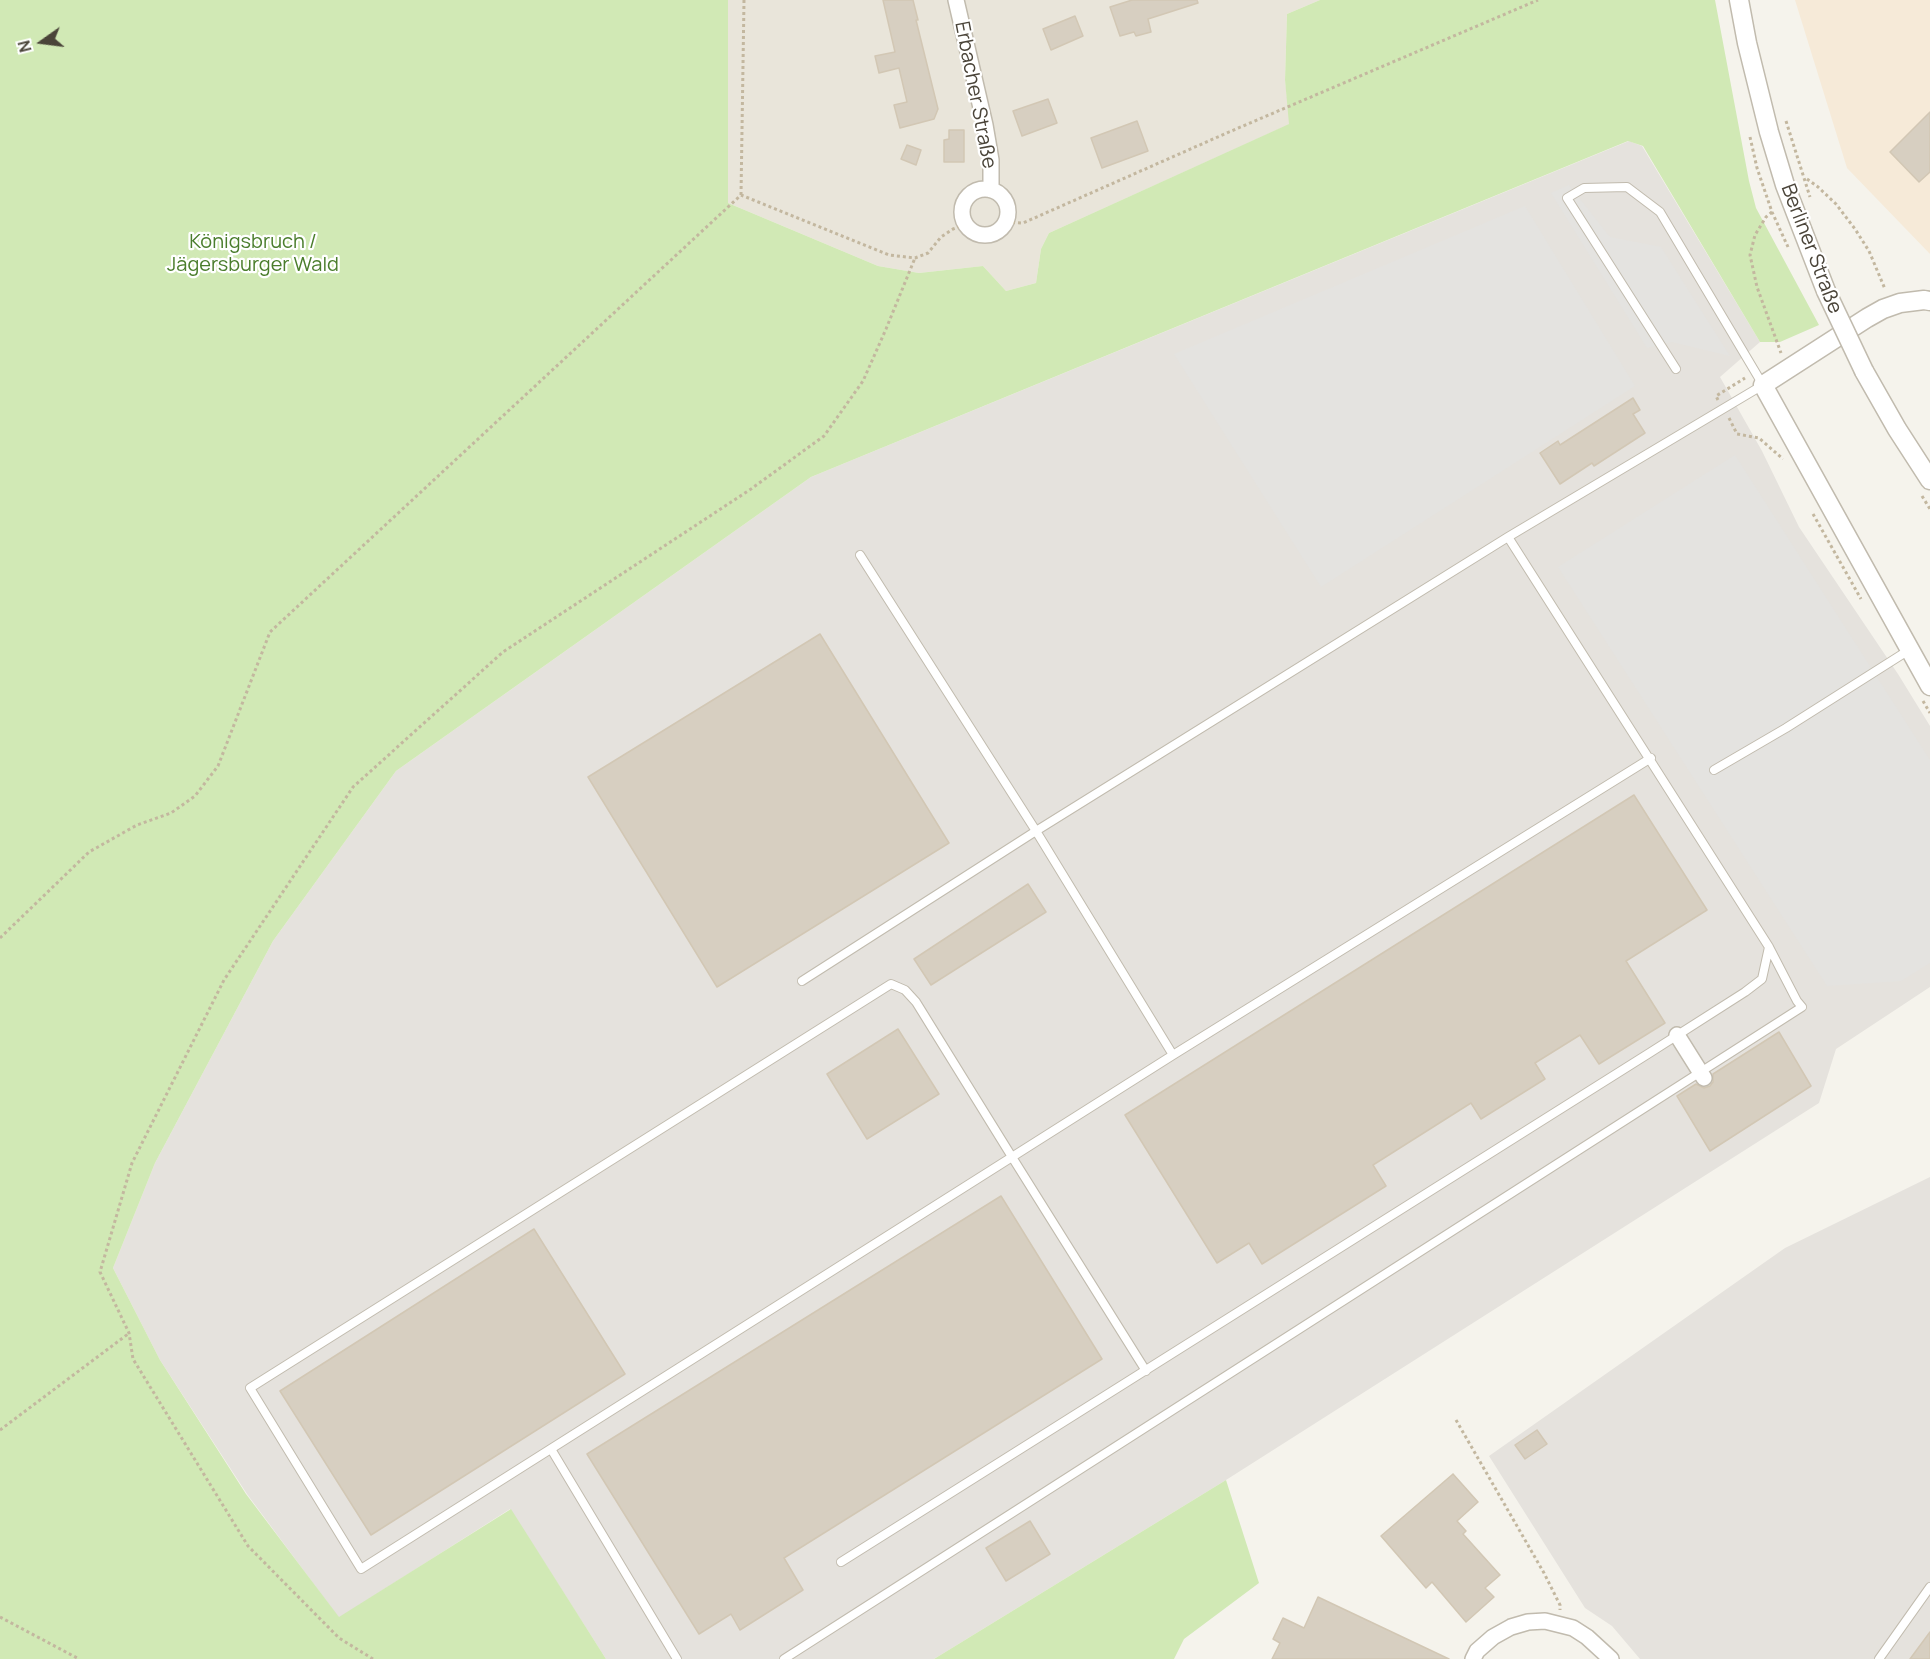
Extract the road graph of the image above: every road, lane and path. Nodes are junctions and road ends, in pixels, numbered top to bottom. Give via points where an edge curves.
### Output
1 (744, 0) edge
2 (956, 0) edge
3 (1538, 0) edge
4 (1739, 0) edge
5 (1783, 113) dead end
6 (1805, 178) junction
7 (991, 190) junction
8 (741, 195) junction
9 (1811, 199) dead end
10 (1772, 212) dead end
11 (1006, 222) junction
12 (966, 224) junction
13 (915, 258) junction
14 (1886, 291) dead end
15 (1930, 301) edge
16 (1781, 355) dead end
17 (1676, 369) dead end
18 (1763, 385) junction
19 (1723, 408) junction
20 (1786, 462) dead end
21 (1930, 480) edge
22 (1813, 510) dead end
23 (1508, 537) junction
24 (860, 555) dead end
25 (1864, 602) dead end
26 (1909, 650) junction
27 (1925, 690) edge
28 (1930, 713) edge
29 (1651, 758) junction
30 (1714, 770) dead end
31 (1036, 831) junction
32 (0, 938) edge
33 (1770, 947) junction
34 (802, 981) dead end
35 (1677, 1035) junction
36 (1173, 1055) junction
37 (1702, 1075) junction
38 (1012, 1157) junction
39 (129, 1333) junction
40 (1146, 1371) junction
41 (1456, 1420) dead end
42 (0, 1430) edge
43 (551, 1449) junction
44 (841, 1562) dead end
45 (1930, 1587) edge
46 (0, 1617) edge
47 (1560, 1624) junction
48 (79, 1659) edge
49 (373, 1659) edge
50 (677, 1659) edge
51 (784, 1659) edge
52 (1473, 1659) edge
53 (1611, 1659) edge
54 (1879, 1659) edge

1 - 8 path
2 - 7 street, Erbacher Straße via 985,125
3 - 11 path via 1034,219
4 - 21 street, Berliner Straße, bridge via 1772,142 1826,291 1864,371
5 - 6 path
6 - 9 path
6 - 14 path via 1836,204 1855,229
7 - 11 street, Erbacher Straße via 1006,202
7 - 12 street, Erbacher Straße via 982,189 967,198 962,215
8 - 13 path via 890,255
8 - 32 path via 270,632 219,766 195,796 171,813 137,825 89,852
10 - 16 path via 1755,235 1750,255
11 - 12 street via 991,234 972,231
12 - 13 path via 953,229 928,253
13 - 39 path via 862,381 824,436 751,489 503,652 353,787 224,980 132,1163 100,1272
15 - 18 street via 1900,303 1883,309
17 - 18 lane via 1567,198 1584,188 1627,187 1660,213
18 - 19 lane
18 - 26 street
19 - 20 path via 1737,434 1759,438
19 - 23 lane
22 - 25 path via 1814,518
23 - 29 lane
23 - 31 lane
24 - 31 lane
26 - 27 street
26 - 30 lane
27 - 28 path
29 - 33 lane
29 - 36 lane
31 - 34 lane
31 - 36 lane
33 - 35 lane via 1762,979
33 - 37 lane via 1802,1007
35 - 37 street
35 - 40 lane
36 - 38 lane
37 - 51 lane
38 - 40 lane
38 - 43 lane
38 - 43 lane via 916,1002 905,990 891,984 250,1388 361,1569
39 - 42 path
39 - 49 path via 133,1359 248,1546 339,1638
40 - 44 lane
41 - 47 path via 1544,1573 1560,1605
43 - 50 lane
45 - 54 lane
46 - 48 path
47 - 52 street via 1528,1622 1511,1627 1493,1637
47 - 53 street via 1587,1637

